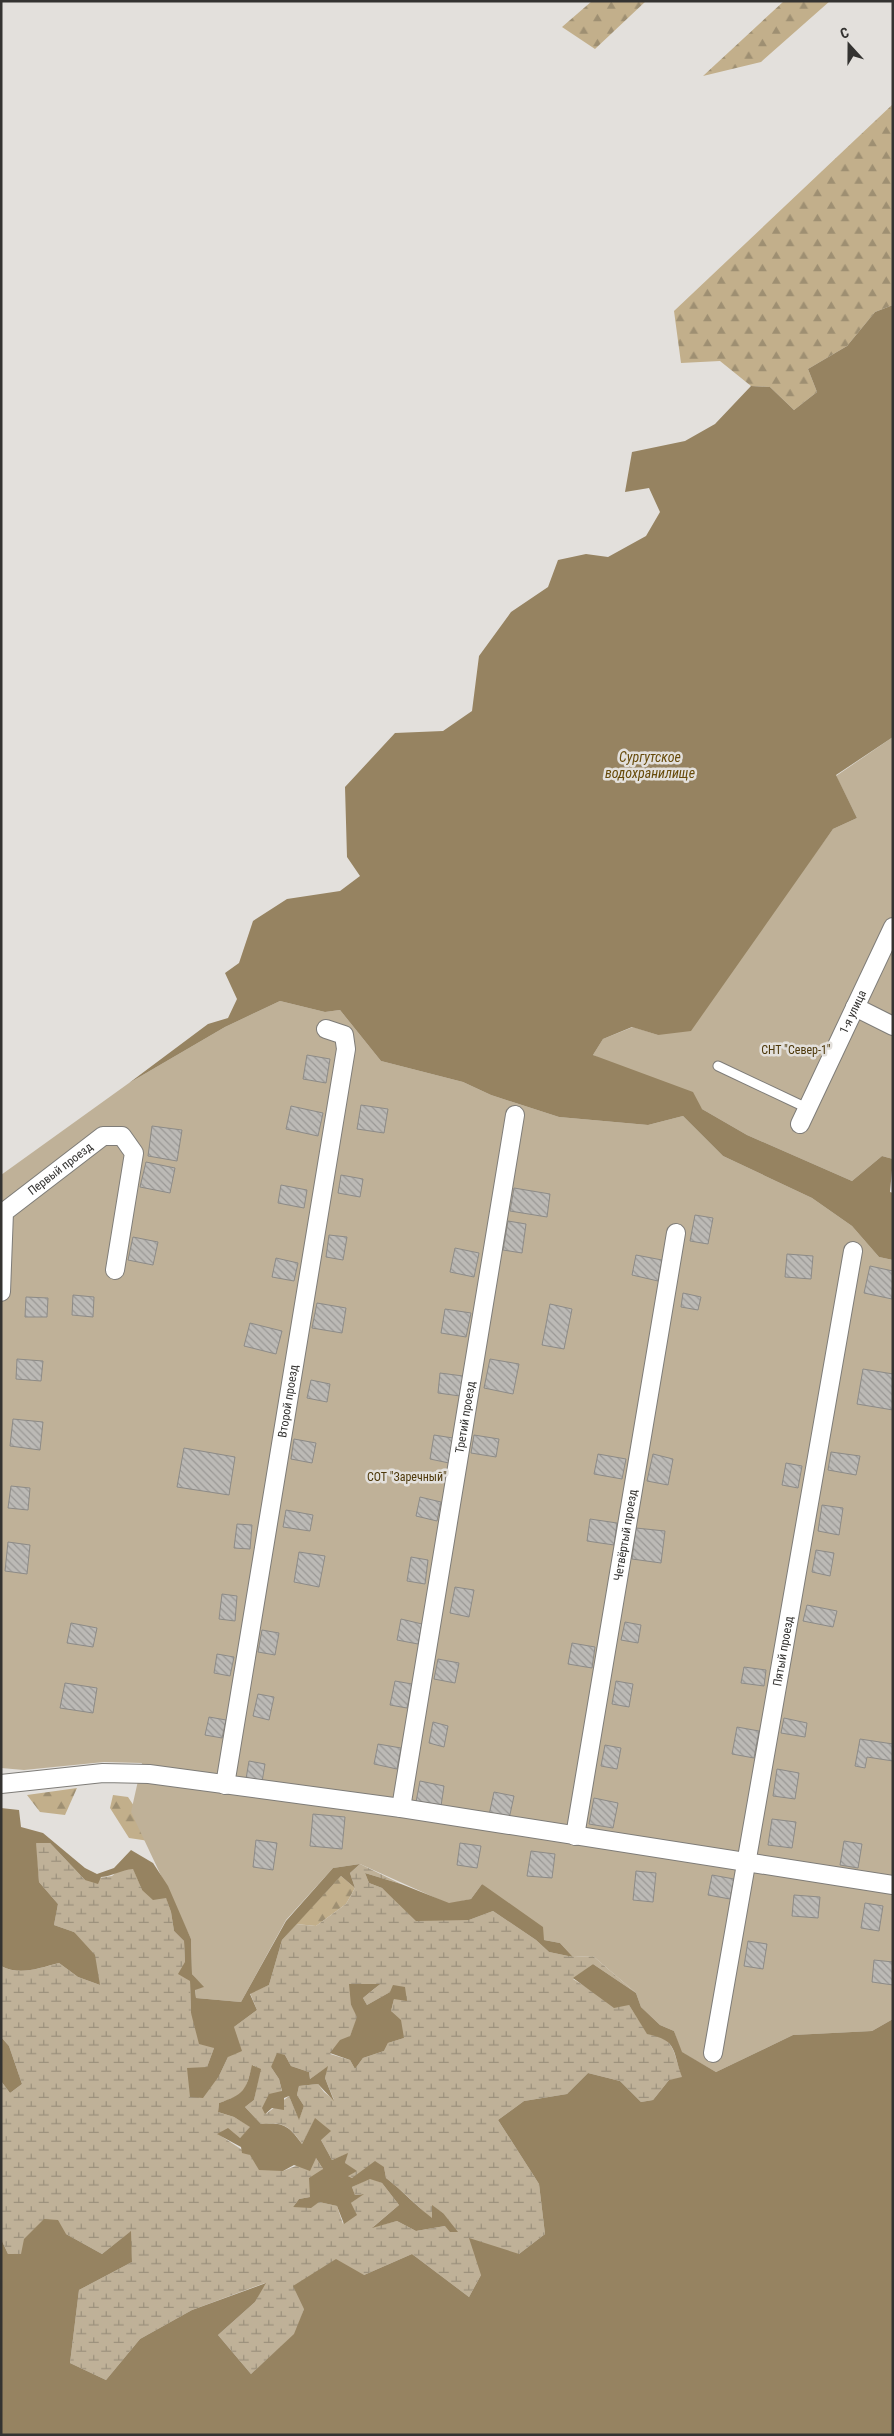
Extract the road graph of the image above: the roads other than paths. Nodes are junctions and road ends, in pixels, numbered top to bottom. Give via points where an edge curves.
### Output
1 (893, 927) edge
2 (855, 1007) junction
3 (893, 1026) edge
4 (326, 1029) dead end
5 (718, 1066) dead end
6 (515, 1116) dead end
7 (803, 1116) joint
8 (676, 1234) dead end
9 (853, 1251) dead end
10 (115, 1270) dead end
11 (1, 1292) edge
12 (1, 1784) edge
13 (225, 1786) junction
14 (401, 1808) junction
15 (576, 1836) junction
16 (747, 1863) junction
17 (893, 1885) edge
18 (713, 2053) dead end

1 - 2 street, 1-я улица
2 - 3 street
2 - 7 street, 1-я улица
4 - 13 street, Второй проезд via 344,1035 346,1049
5 - 7 lane
6 - 14 street, Третий проезд
8 - 15 street, Четвёртый проезд
9 - 16 street, Пятый проезд
10 - 11 street, Первый проезд via 134,1153 122,1136 104,1136 4,1212
12 - 13 street via 104,1772 149,1774
13 - 14 street
14 - 15 street
15 - 16 street
16 - 17 street
16 - 18 street, Пятый проезд

